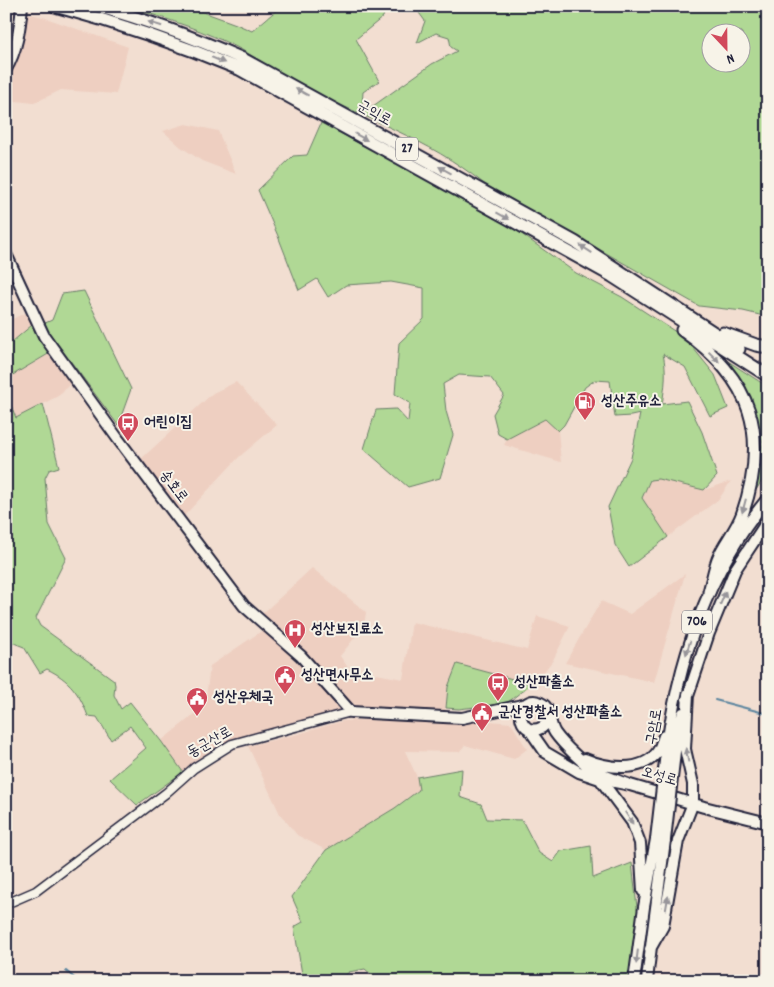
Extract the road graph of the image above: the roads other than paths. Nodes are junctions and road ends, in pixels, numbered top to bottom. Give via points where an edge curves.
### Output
1 (22, 6) edge
2 (56, 6) edge
3 (97, 6) edge
4 (6, 70) edge
5 (6, 254) edge
6 (591, 265) junction
7 (700, 324) junction
8 (768, 347) edge
9 (768, 367) edge
10 (768, 376) edge
11 (768, 498) edge
12 (768, 520) edge
13 (709, 592) junction
14 (688, 694) junction
15 (526, 704) junction
16 (496, 710) junction
17 (351, 712) junction
18 (521, 720) junction
19 (548, 721) junction
20 (671, 721) junction
21 (529, 729) junction
22 (554, 732) junction
23 (568, 746) junction
24 (545, 752) junction
25 (669, 761) junction
26 (600, 780) junction
27 (630, 784) junction
28 (693, 803) junction
29 (768, 823) edge
30 (661, 840) junction
31 (6, 904) edge
32 (644, 906) junction
33 (650, 949) junction
34 (634, 981) edge
35 (647, 981) edge

1 - 4 main road via 17,38
2 -> 6 highway, 군익로 / 27 via 115,22 239,69
7 -> 3 highway, 군익로 / 27 via 576,242 242,59 162,26
5 - 17 main road, 송호로 via 44,336 118,439 244,606 302,656
6 - 10 highway, 27
6 -> 13 highway via 699,343 724,367 746,399 754,430 754,468 741,516 718,559
7 - 8 highway, 27
7 - 9 highway
11 - 13 main road, 구암로 / 706 via 724,562
14 -> 12 main road, 구암로 / 706 via 708,633 735,570
13 -> 20 main road, 구암로 / 706 via 687,648
14 - 25 main road, 구암로 / 706
28 -> 14 main road via 693,784 685,749
15 - 16 main road, 동군산로
15 - 18 main road via 521,711
15 - 19 main road via 540,702 549,715
16 - 17 main road, 동군산로 via 462,718
16 - 18 main road
17 - 31 street, 동군산로 via 232,744 194,768 166,793 36,891
18 - 21 main road
19 - 21 main road via 543,728
19 - 22 main road
20 - 23 main road via 658,751 651,759 632,766 601,766
20 - 25 main road, 구암로 / 706
21 - 24 main road
22 - 23 main road
22 - 24 main road
23 - 27 main road via 596,772
24 - 26 main road, 오성로
25 - 30 main road, 구암로 / 706, bridge
26 - 27 main road, 오성로
26 -> 32 main road via 632,822 640,843
27 - 28 main road, 오성로
28 - 29 main road, 오성로
33 -> 28 main road via 663,926 678,841
30 - 32 main road, 구암로 / 706
30 - 33 main road, 구암로 / 706
32 -> 34 main road, 구암로 / 706
33 - 35 main road, 구암로 / 706

